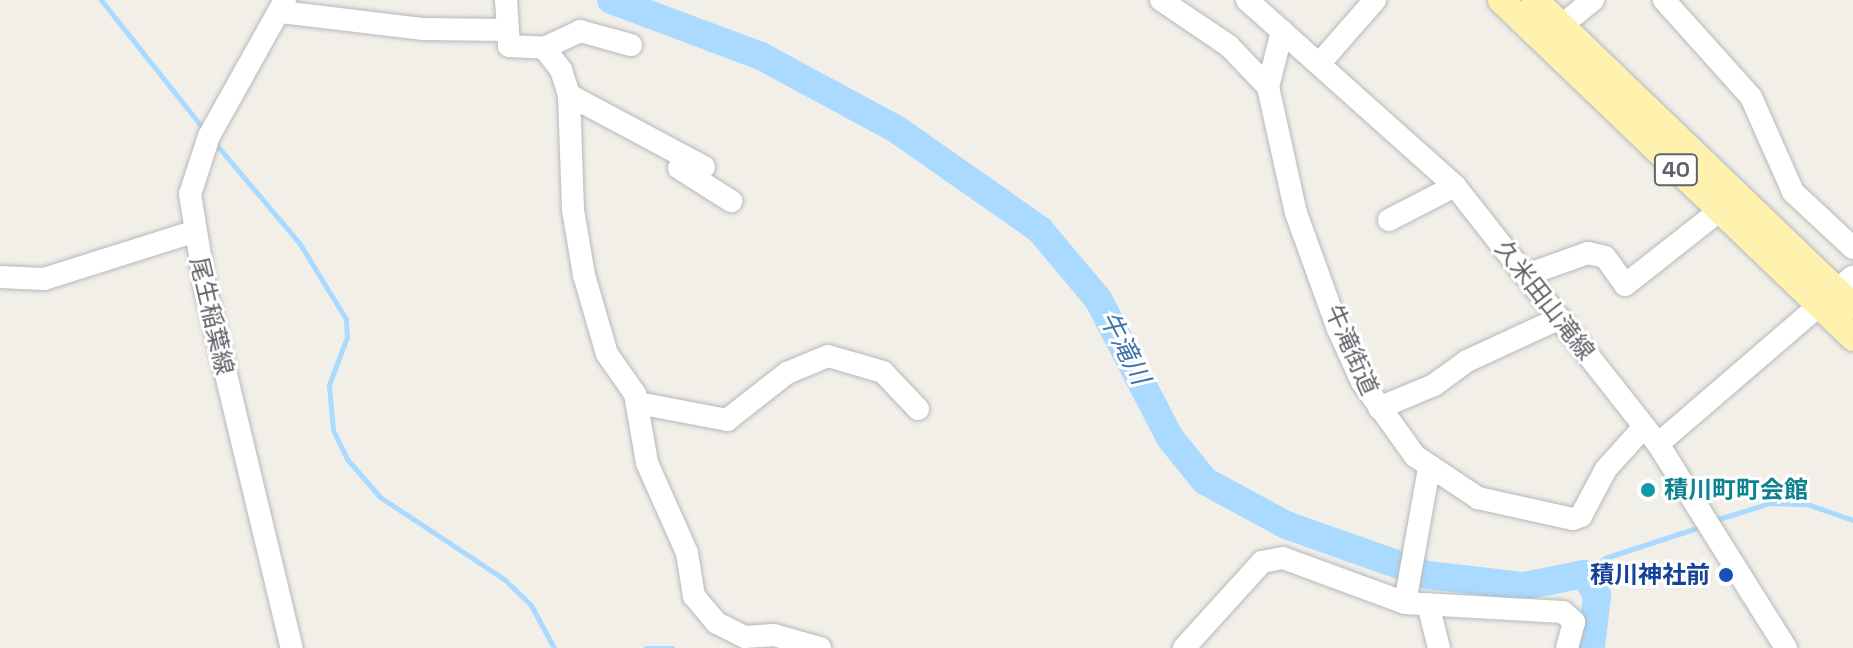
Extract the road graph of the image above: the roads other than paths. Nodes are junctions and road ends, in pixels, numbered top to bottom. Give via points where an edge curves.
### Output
1 (1161, 0) edge
2 (1247, 0) edge
3 (1375, 0) edge
4 (1501, 0) edge
5 (1535, 0) edge
6 (1593, 0) edge
7 (1664, 0) edge
8 (506, 2) edge
9 (283, 6) edge
10 (1562, 25) junction
11 (508, 30) junction
12 (1282, 31) junction
13 (631, 45) dead end
14 (544, 48) junction
15 (1319, 64) junction
16 (1268, 87) junction
17 (569, 95) junction
18 (669, 148) junction
19 (704, 167) dead end
20 (1455, 186) junction
21 (731, 201) dead end
22 (1719, 211) junction
23 (1389, 220) dead end
24 (193, 232) junction
25 (1853, 248) edge
26 (1526, 275) junction
27 (0, 277) edge
28 (1840, 295) edge
29 (1560, 318) junction
30 (1853, 338) edge
31 (638, 403) junction
32 (1379, 408) junction
33 (918, 409) dead end
34 (1651, 435) junction
35 (1429, 468) junction
36 (1405, 603) junction
37 (1428, 604) junction
38 (292, 648) edge
39 (820, 648) edge
40 (1184, 648) edge
41 (1439, 648) edge
42 (1567, 648) edge
43 (1786, 648) edge

1 - 16 street via 1229,46
2 - 12 street, 久米田山滝線
3 - 15 street
4 - 22 main road, 40
5 - 10 main road, 40
6 - 10 street
7 - 25 street via 1751,97 1793,192
8 - 11 street
9 - 11 street via 424,29
9 - 24 street, 尾生稲葉線 via 194,171
10 - 28 main road, 40
11 - 14 street via 509,46
12 - 15 street, 久米田山滝線
12 - 16 street
13 - 14 street via 580,31
14 - 17 street via 561,70
15 - 20 street, 久米田山滝線
16 - 32 street, 牛滝街道 via 1296,213 1350,357
17 - 18 street
17 - 31 street via 573,210 582,263 607,354
18 - 19 street
18 - 21 street via 671,163
20 - 23 street
20 - 26 street, 久米田山滝線
22 - 26 street via 1625,285 1605,257 1588,253
22 - 28 main road, 40
24 - 27 street via 44,279
24 - 38 street, 尾生稲葉線
26 - 29 street, 久米田山滝線
28 - 30 main road, 40
28 - 34 street
29 - 32 street
29 - 34 street, 久米田山滝線
31 - 33 street via 727,420 787,373 828,356 883,372
31 - 39 street via 647,463 687,553 694,596 717,623 745,637 774,635
32 - 35 street, 牛滝街道
34 - 35 street, 牛滝街道 via 1606,469 1581,516 1573,519 1496,505
34 - 43 street, 久米田山滝線 via 1699,502
35 - 36 street
36 - 37 street
36 - 40 street via 1283,558 1270,559
37 - 41 street
37 - 42 street via 1563,612 1574,622

